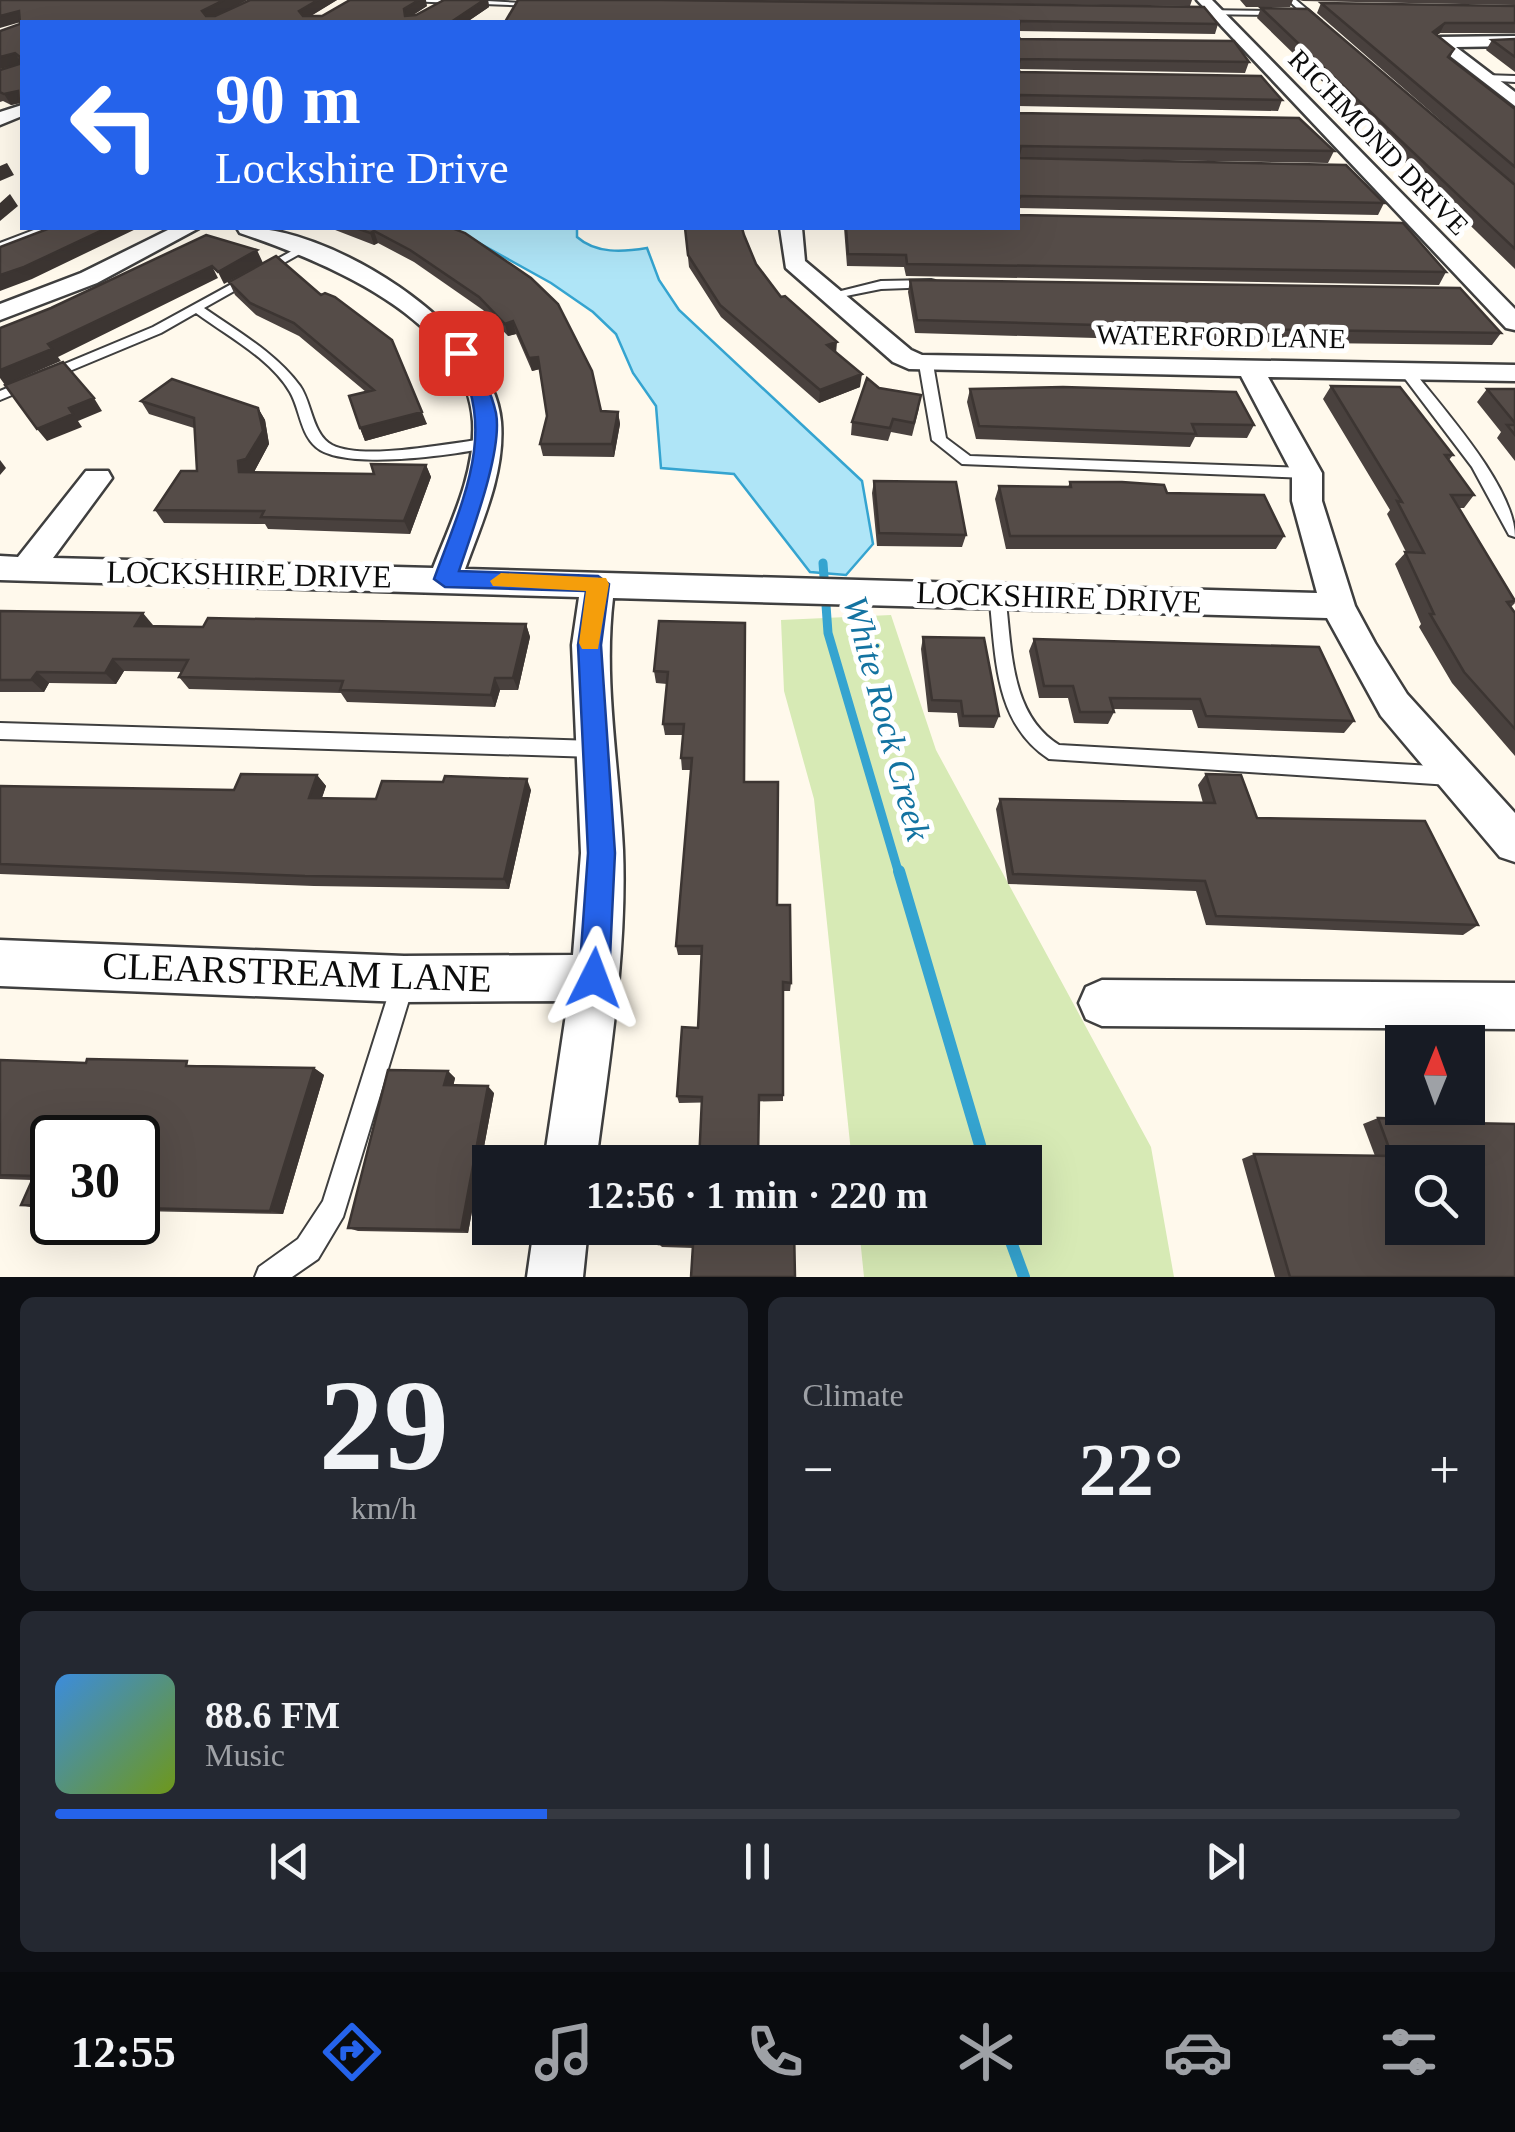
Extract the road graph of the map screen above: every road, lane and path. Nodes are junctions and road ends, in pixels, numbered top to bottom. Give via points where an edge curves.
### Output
1 (383, 0) edge
2 (1292, 0) edge
3 (446, 3) junction
4 (542, 4) edge
5 (1205, 8) edge
6 (1320, 8) edge
7 (1303, 10) junction
8 (429, 13) edge
9 (1321, 26) edge
10 (1515, 42) edge
11 (1484, 78) junction
12 (1515, 79) edge
13 (1515, 101) edge
14 (1283, 120) edge
15 (1321, 121) junction
16 (1383, 225) edge
17 (1421, 226) junction
18 (42, 230) edge
19 (184, 230) edge
20 (253, 230) edge
21 (791, 230) edge
22 (0, 247) edge
23 (301, 249) junction
24 (954, 284) edge
25 (832, 295) junction
26 (196, 308) junction
27 (0, 313) edge
28 (1515, 323) edge
29 (926, 364) junction
30 (1250, 368) junction
31 (1407, 372) junction
32 (1515, 373) edge
33 (0, 396) edge
34 (485, 444) junction
35 (1307, 473) junction
36 (97, 478) dead end
37 (1515, 531) edge
38 (13, 568) edge
39 (445, 579) junction
40 (598, 584) junction
41 (997, 594) junction
42 (1338, 606) junction
43 (0, 731) edge
44 (594, 749) junction
45 (1456, 776) junction
46 (1515, 842) edge
47 (0, 962) edge
48 (594, 978) junction
49 (404, 979) junction
50 (1102, 1003) dead end
51 (1515, 1006) edge
52 (572, 1145) edge
53 (559, 1245) edge
54 (269, 1277) edge
55 (555, 1277) edge

1 - 3 lane
2 - 7 lane
3 - 4 lane
3 - 8 lane
5 - 7 lane
5 - 15 street, RICHMOND DRIVE
6 - 7 lane
7 - 9 lane
10 - 11 street via 1440,42
11 - 12 lane
11 - 13 street
14 - 15 street
15 - 17 street, RICHMOND DRIVE via 1358,170
16 - 17 street
17 - 28 street, RICHMOND DRIVE via 1477,293
18 - 22 lane
19 - 27 street
20 - 23 street
21 - 25 street via 794,263
23 - 26 lane
23 - 34 street via 362,274 438,328 470,367 488,416
24 - 25 lane via 893,284
25 - 29 street via 902,356
26 - 33 lane
26 - 34 lane via 280,370 302,399 315,438 332,451
29 - 30 street, WATERFORD LANE
29 - 35 lane via 939,440 967,461
30 - 31 street, WATERFORD LANE
30 - 35 street
31 - 32 street, WATERFORD LANE
31 - 37 lane via 1478,465
34 - 39 street via 478,487
35 - 42 street via 1307,501
36 - 38 street
38 - 39 street, LOCKSHIRE DRIVE
39 - 40 street, LOCKSHIRE DRIVE
40 - 41 street, LOCKSHIRE DRIVE
40 - 44 street via 590,645
41 - 42 street, LOCKSHIRE DRIVE
41 - 45 lane via 1015,710 1035,742 1056,754
42 - 45 street via 1394,705
43 - 44 lane
44 - 48 street via 602,853
45 - 46 street
47 - 49 street, CLEARSTREAM LANE
48 - 49 street, CLEARSTREAM LANE
48 - 52 street
49 - 54 lane via 334,1208 308,1249
50 - 51 street
53 - 55 street

